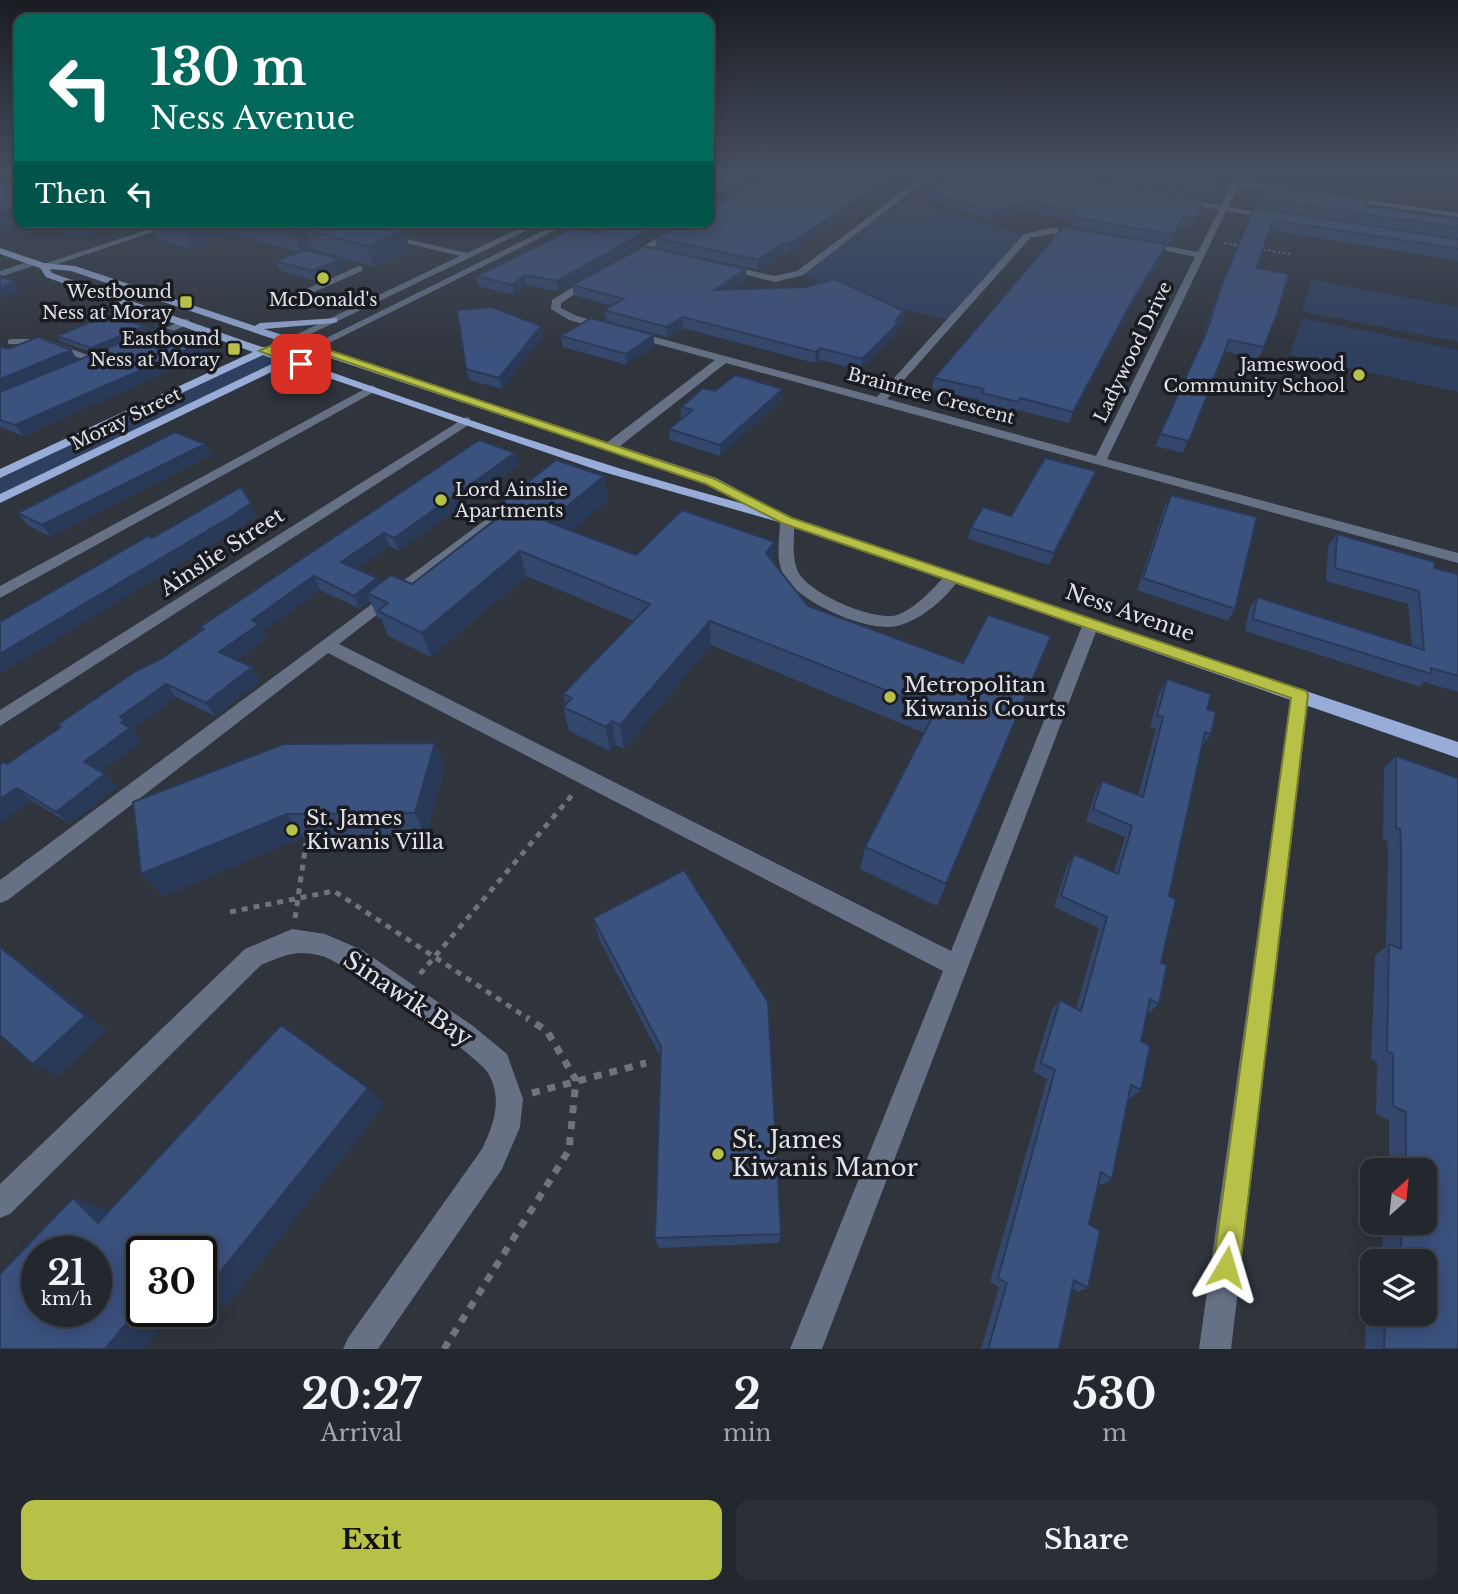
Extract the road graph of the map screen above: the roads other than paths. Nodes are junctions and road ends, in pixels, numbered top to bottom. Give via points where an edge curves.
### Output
1 (133, 236) edge
2 (389, 236) edge
3 (511, 236) edge
4 (540, 236) edge
5 (668, 236) edge
6 (849, 236) edge
7 (1027, 236) edge
8 (1090, 236) edge
9 (1209, 236) edge
10 (1097, 237) edge
11 (474, 239) dead end
12 (494, 244) junction
13 (1136, 244) edge
14 (643, 250) junction
15 (0, 251) edge
16 (656, 253) edge
17 (1199, 255) junction
18 (469, 256) junction
19 (38, 265) junction
20 (346, 265) edge
21 (709, 265) edge
22 (0, 274) edge
23 (282, 302) dead end
24 (333, 320) junction
25 (186, 323) junction
26 (251, 327) junction
27 (0, 334) edge
28 (290, 340) junction
29 (12, 342) junction
30 (140, 342) edge
31 (313, 347) junction
32 (2, 351) edge
33 (264, 351) junction
34 (725, 358) junction
35 (288, 360) junction
36 (83, 365) edge
37 (372, 389) junction
38 (880, 400) junction
39 (466, 421) junction
40 (610, 447) junction
41 (572, 458) junction
42 (1100, 460) junction
43 (0, 474) edge
44 (550, 475) edge
45 (0, 499) edge
46 (518, 499) edge
47 (787, 520) junction
48 (1458, 558) edge
49 (953, 577) junction
50 (0, 593) edge
51 (1091, 624) junction
52 (326, 645) junction
53 (1300, 695) junction
54 (0, 719) edge
55 (1458, 750) edge
56 (0, 893) edge
57 (957, 966) junction
58 (0, 1204) edge
59 (359, 1349) edge
60 (806, 1349) edge
61 (1216, 1349) edge

1 - 19 street
2 - 18 street
3 - 12 street, Moray Street
4 - 31 street, Moray Street
5 - 14 street, Braintree Crescent
6 - 21 street via 800,273 775,279
7 - 38 street
8 - 10 street
9 - 17 street, Ladywood Drive
11 - 12 street
12 - 18 street, Moray Street
13 - 17 street
14 - 16 street
14 - 34 street, Braintree Crescent via 564,294 556,309 573,318
15 - 19 main road, Ness Avenue
17 - 42 street, Ladywood Drive
18 - 24 street, Moray Street
19 - 22 street
19 - 25 main road, Ness Avenue via 49,275
19 - 26 main road, Ness Avenue via 72,268
20 - 23 street via 365,270
24 - 26 main road
24 - 28 street, Moray Street
25 - 30 street
25 - 33 main road, Ness Avenue
26 - 28 main road, Ness Avenue
27 - 29 street
28 - 31 main road, Ness Avenue
28 - 33 main road, Moray Street
29 - 32 street
29 - 36 street via 46,342 100,358
31 - 35 main road, Moray Street
31 - 40 main road, Ness Avenue
33 - 35 main road, Ness Avenue
33 - 43 main road, Moray Street
34 - 38 street, Braintree Crescent
34 - 40 street
35 - 37 main road, Ness Avenue
35 - 45 main road, Moray Street
37 - 39 main road, Ness Avenue
37 - 50 street
38 - 42 street, Braintree Crescent
39 - 41 main road, Ness Avenue
39 - 54 street, Ainslie Street
40 - 47 main road, Ness Avenue via 711,481
41 - 44 street
41 - 47 main road, Ness Avenue via 694,497
42 - 48 street, Braintree Crescent
46 - 52 street
47 - 49 main road, Ness Avenue
47 - 49 street via 789,570 798,586 835,607 887,622 921,609
49 - 51 main road, Ness Avenue
51 - 53 main road, Ness Avenue
51 - 57 street
52 - 56 street
52 - 57 street
53 - 55 main road, Ness Avenue
53 - 61 street
57 - 60 street
58 - 59 street, Sinawik Bay via 253,957 292,940 325,945 354,958 498,1063 510,1100 507,1127 492,1158

